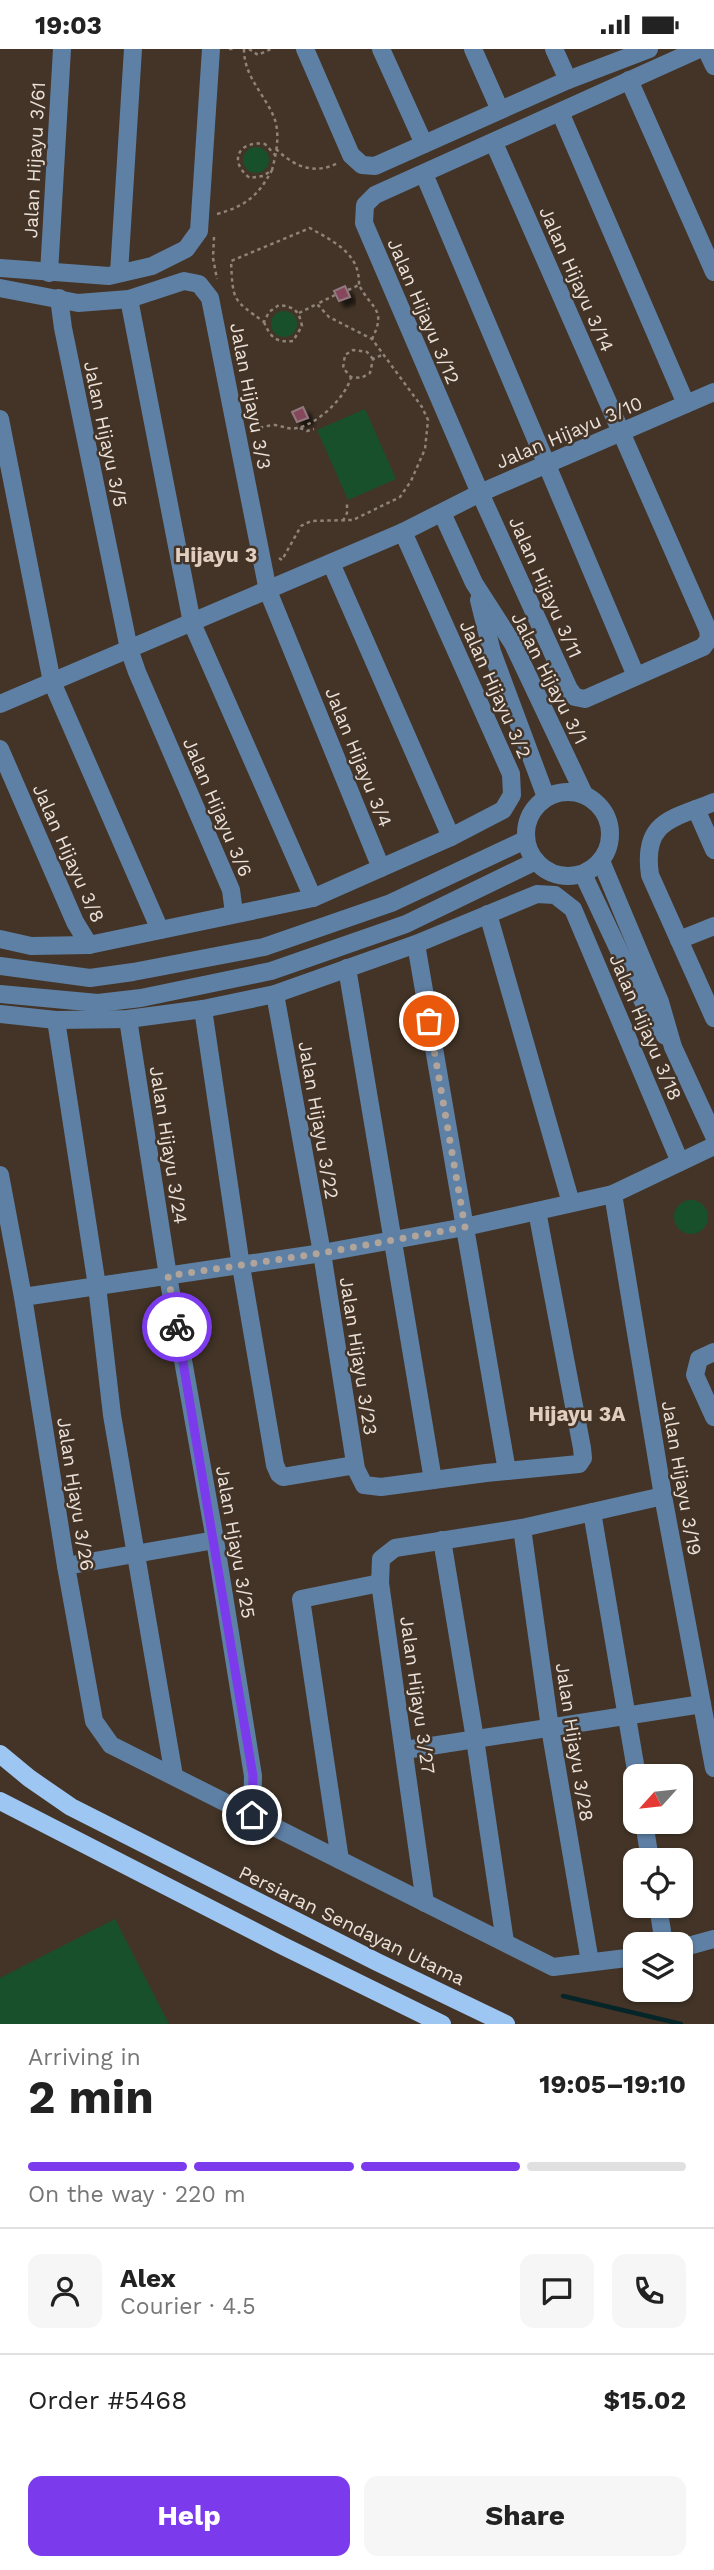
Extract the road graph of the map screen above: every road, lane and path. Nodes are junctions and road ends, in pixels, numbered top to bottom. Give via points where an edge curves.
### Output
1 (62, 49) edge
2 (133, 49) edge
3 (211, 49) edge
4 (244, 49) edge
5 (249, 49) edge
6 (271, 49) edge
7 (304, 49) edge
8 (382, 49) edge
9 (473, 49) edge
10 (554, 49) edge
11 (699, 49) edge
12 (706, 49) edge
13 (643, 50) edge
14 (714, 66) edge
15 (568, 80) junction
16 (629, 80) junction
17 (500, 110) junction
18 (560, 112) junction
19 (494, 143) junction
20 (424, 144) junction
21 (276, 149) junction
22 (275, 155) junction
23 (341, 162) dead end
24 (272, 170) junction
25 (424, 174) junction
26 (216, 214) dead end
27 (0, 268) edge
28 (714, 272) edge
29 (49, 273) junction
30 (119, 273) junction
31 (359, 285) junction
32 (0, 288) edge
33 (348, 290) dead end
34 (335, 295) dead end
35 (59, 298) junction
36 (129, 299) junction
37 (317, 304) junction
38 (299, 313) junction
39 (264, 322) junction
40 (372, 339) junction
41 (382, 355) junction
42 (373, 359) junction
43 (351, 377) junction
44 (714, 392) edge
45 (686, 404) junction
46 (0, 419) edge
47 (300, 428) junction
48 (314, 429) dead end
49 (251, 430) dead end
50 (622, 432) junction
51 (547, 464) junction
52 (480, 493) junction
53 (347, 502) dead end
54 (442, 513) junction
55 (343, 521) junction
56 (403, 532) junction
57 (282, 561) dead end
58 (331, 563) junction
59 (474, 583) junction
60 (268, 591) junction
61 (192, 623) junction
62 (129, 649) junction
63 (636, 676) junction
64 (52, 682) junction
65 (0, 704) edge
66 (0, 749) edge
67 (584, 794) junction
68 (546, 797) junction
69 (714, 802) edge
70 (696, 809) junction
71 (451, 837) junction
72 (525, 840) junction
73 (714, 850) edge
74 (536, 861) junction
75 (601, 861) junction
76 (381, 868) junction
77 (583, 874) junction
78 (313, 898) junction
79 (233, 913) junction
80 (488, 914) junction
81 (714, 926) edge
82 (160, 930) junction
83 (0, 939) edge
84 (679, 940) junction
85 (416, 944) junction
86 (89, 945) junction
87 (0, 966) edge
88 (347, 968) junction
89 (0, 994) edge
90 (275, 994) junction
91 (203, 1009) junction
92 (0, 1014) edge
93 (714, 1018) edge
94 (128, 1019) junction
95 (56, 1020) junction
96 (673, 1047) junction
97 (714, 1136) edge
98 (714, 1146) edge
99 (680, 1162) junction
100 (0, 1175) edge
101 (613, 1194) junction
102 (571, 1203) junction
103 (537, 1211) junction
104 (465, 1227) junction
105 (391, 1240) junction
106 (322, 1253) junction
107 (242, 1266) junction
108 (168, 1276) junction
109 (97, 1286) junction
110 (23, 1297) junction
111 (714, 1352) edge
112 (714, 1417) edge
113 (355, 1465) junction
114 (508, 1471) junction
115 (433, 1480) junction
116 (663, 1496) junction
117 (592, 1512) junction
118 (522, 1528) junction
119 (215, 1540) junction
120 (442, 1540) junction
121 (137, 1553) junction
122 (66, 1566) junction
123 (380, 1583) junction
124 (702, 1704) junction
125 (628, 1716) junction
126 (550, 1728) junction
127 (475, 1739) junction
128 (405, 1750) junction
129 (0, 1753) edge
130 (635, 1764) edge
131 (714, 1768) edge
132 (174, 1776) junction
133 (0, 1801) edge
134 (252, 1815) junction
135 (340, 1860) junction
136 (425, 1903) junction
137 (714, 1939) edge
138 (505, 1943) junction
139 (693, 1945) edge
140 (623, 1958) edge
141 (590, 1962) junction
142 (442, 2024) edge
143 (506, 2024) edge

1 - 29 street, Jalan Hijayu 3/61
2 - 30 street
3 - 30 street via 199,231 186,249 152,266
4 - 21 path via 254,86 275,121
5 - 6 path via 258,55
7 - 20 street via 351,155 362,165 375,166
8 - 20 street
9 - 17 street
10 - 15 street
11 - 16 street, Jalan Hijayu 3/12
12 - 14 street
13 - 15 street
15 - 17 street
16 - 18 street, Jalan Hijayu 3/12
16 - 28 street
17 - 20 street
18 - 19 street, Jalan Hijayu 3/12
18 - 45 street
19 - 25 street, Jalan Hijayu 3/12
19 - 50 street, Jalan Hijayu 3/14
21 - 22 path
21 - 23 path via 300,167 316,170
22 - 24 path
22 - 24 path via 265,144 253,142 242,149 238,159 250,178
24 - 26 path via 262,189 247,202
25 - 51 street
25 - 52 street, Jalan Hijayu 3/12 via 375,195 365,205 364,223
27 - 29 street
29 - 30 street
31 - 33 path
31 - 39 path via 360,274 348,250 310,228 231,261 233,295
31 - 40 path via 379,316
32 - 35 street
34 - 37 path
35 - 36 street via 78,303
35 - 62 street, Jalan Hijayu 3/5
36 - 60 street, Jalan Hijayu 3/3 via 184,281 199,284 210,298
36 - 61 street
37 - 38 path
37 - 40 path via 330,317
38 - 39 path via 279,306
38 - 39 path via 302,326 293,341 282,342 270,335
40 - 41 path
41 - 42 path
41 - 55 path via 428,420 425,449 400,497
42 - 43 path via 370,373
42 - 43 path via 367,352 353,350 345,355 343,368
43 - 47 path via 326,412
44 - 45 street, Jalan Hijayu 3/10
45 - 50 street, Jalan Hijayu 3/10
46 - 64 street
47 - 48 path
47 - 49 path via 274,425
50 - 51 street, Jalan Hijayu 3/10
50 - 63 street, Jalan Hijayu 3/14 via 709,639 703,647
51 - 52 street, Jalan Hijayu 3/10
51 - 63 street
52 - 54 street, Jalan Hijayu 3/10
52 - 63 street, Jalan Hijayu 3/11 via 575,697 585,699
53 - 55 path
54 - 56 street, Jalan Hijayu 3/10
54 - 59 street, Jalan Hijayu 3/1
55 - 57 path via 311,521 301,526
56 - 58 street, Jalan Hijayu 3/10
56 - 71 street, Jalan Hijayu 3/2 via 510,774 512,795 503,810
58 - 60 street, Jalan Hijayu 3/10
58 - 71 street
59 - 67 street, Jalan Hijayu 3/1 via 513,644
59 - 68 street, Jalan Hijayu 3/1 via 492,652
60 - 61 street, Jalan Hijayu 3/10
60 - 76 street, Jalan Hijayu 3/4
61 - 62 street, Jalan Hijayu 3/10
61 - 78 street
62 - 64 street, Jalan Hijayu 3/10
62 - 79 street, Jalan Hijayu 3/6 via 231,890
64 - 65 street, Jalan Hijayu 3/10
64 - 82 street
66 - 86 street, Jalan Hijayu 3/8
67 - 68 street via 570,791
67 - 75 street via 604,811 609,824 611,837
68 - 72 street via 529,817
69 - 70 street
70 - 73 street
70 - 84 street via 660,824 650,841 650,875
71 - 76 street
72 - 74 street
72 - 87 street via 391,903 264,947 90,978
74 - 77 street via 558,875
74 - 89 street via 405,924 271,971 98,1003
75 - 77 street
75 - 96 street via 660,1002
76 - 78 street
77 - 96 street via 647,1010
78 - 79 street
79 - 82 street
80 - 85 street
80 - 99 street, Jalan Hijayu 3/18 via 537,894 555,895 573,909
80 - 102 street
81 - 84 street
82 - 86 street, Jalan Hijayu 3/8
83 - 86 street via 31,946
84 - 93 street
85 - 88 street
85 - 104 street
88 - 90 street
88 - 105 street
90 - 91 street
90 - 106 street, Jalan Hijayu 3/22
91 - 94 street
91 - 107 street
92 - 95 street
94 - 95 street
94 - 108 street, Jalan Hijayu 3/24
95 - 109 street
96 - 97 street
98 - 99 street
99 - 101 street
100 - 110 street, Jalan Hjayu 3/26
101 - 102 street
101 - 116 street, Jalan Hijayu 3/19
102 - 103 street
103 - 104 street
103 - 114 street via 583,1458 573,1466
104 - 105 street
104 - 114 street
105 - 106 street
105 - 115 street
106 - 107 street
106 - 113 street, Jalan Hijayu 3/23
107 - 108 street
107 - 113 street via 279,1474
108 - 109 street
108 - 119 street, Jalan Hjayu 3/25
109 - 110 street
109 - 121 street via 112,1415
110 - 122 street, Jalan Hjayu 3/26
111 - 112 street via 699,1359 695,1375
113 - 115 street via 364,1485
114 - 115 street
116 - 117 street, Jalan Hijayu 3/27
116 - 124 street, Jalan Hijayu 3/19
117 - 118 street, Jalan Hijayu 3/27
117 - 125 street
118 - 120 street, Jalan Hijayu 3/27
118 - 126 street, Jalan Hijayu 3/28
119 - 121 street
119 - 134 street, Jalan Hjayu 3/25 via 253,1776
120 - 123 street, Jalan Hijayu 3/27 via 395,1548 381,1559
120 - 127 street
121 - 122 street
121 - 132 street
122 - 132 street, Jalan Hjayu 3/26 via 94,1721 111,1745
123 - 128 street, Jalan Hijayu 3/27
123 - 135 street via 301,1599
124 - 125 street
124 - 131 street, Jalan Hijayu 3/19
125 - 126 street
125 - 130 street
126 - 127 street
126 - 141 street, Jalan Hijayu 3/28
127 - 128 street
127 - 138 street
128 - 136 street, Jalan Hijayu 3/27
129 - 143 main road, Persiaran Sendayan Utama via 71,1807
132 - 134 street, Jalan Hjayu 3/26
133 - 142 main road
134 - 135 street, Jalan Hjayu 3/26
135 - 136 street, Jalan Hjayu 3/26
136 - 138 street, Jalan Hjayu 3/26
137 - 139 street
138 - 141 street, Jalan Hjayu 3/26 via 553,1967
140 - 141 street

